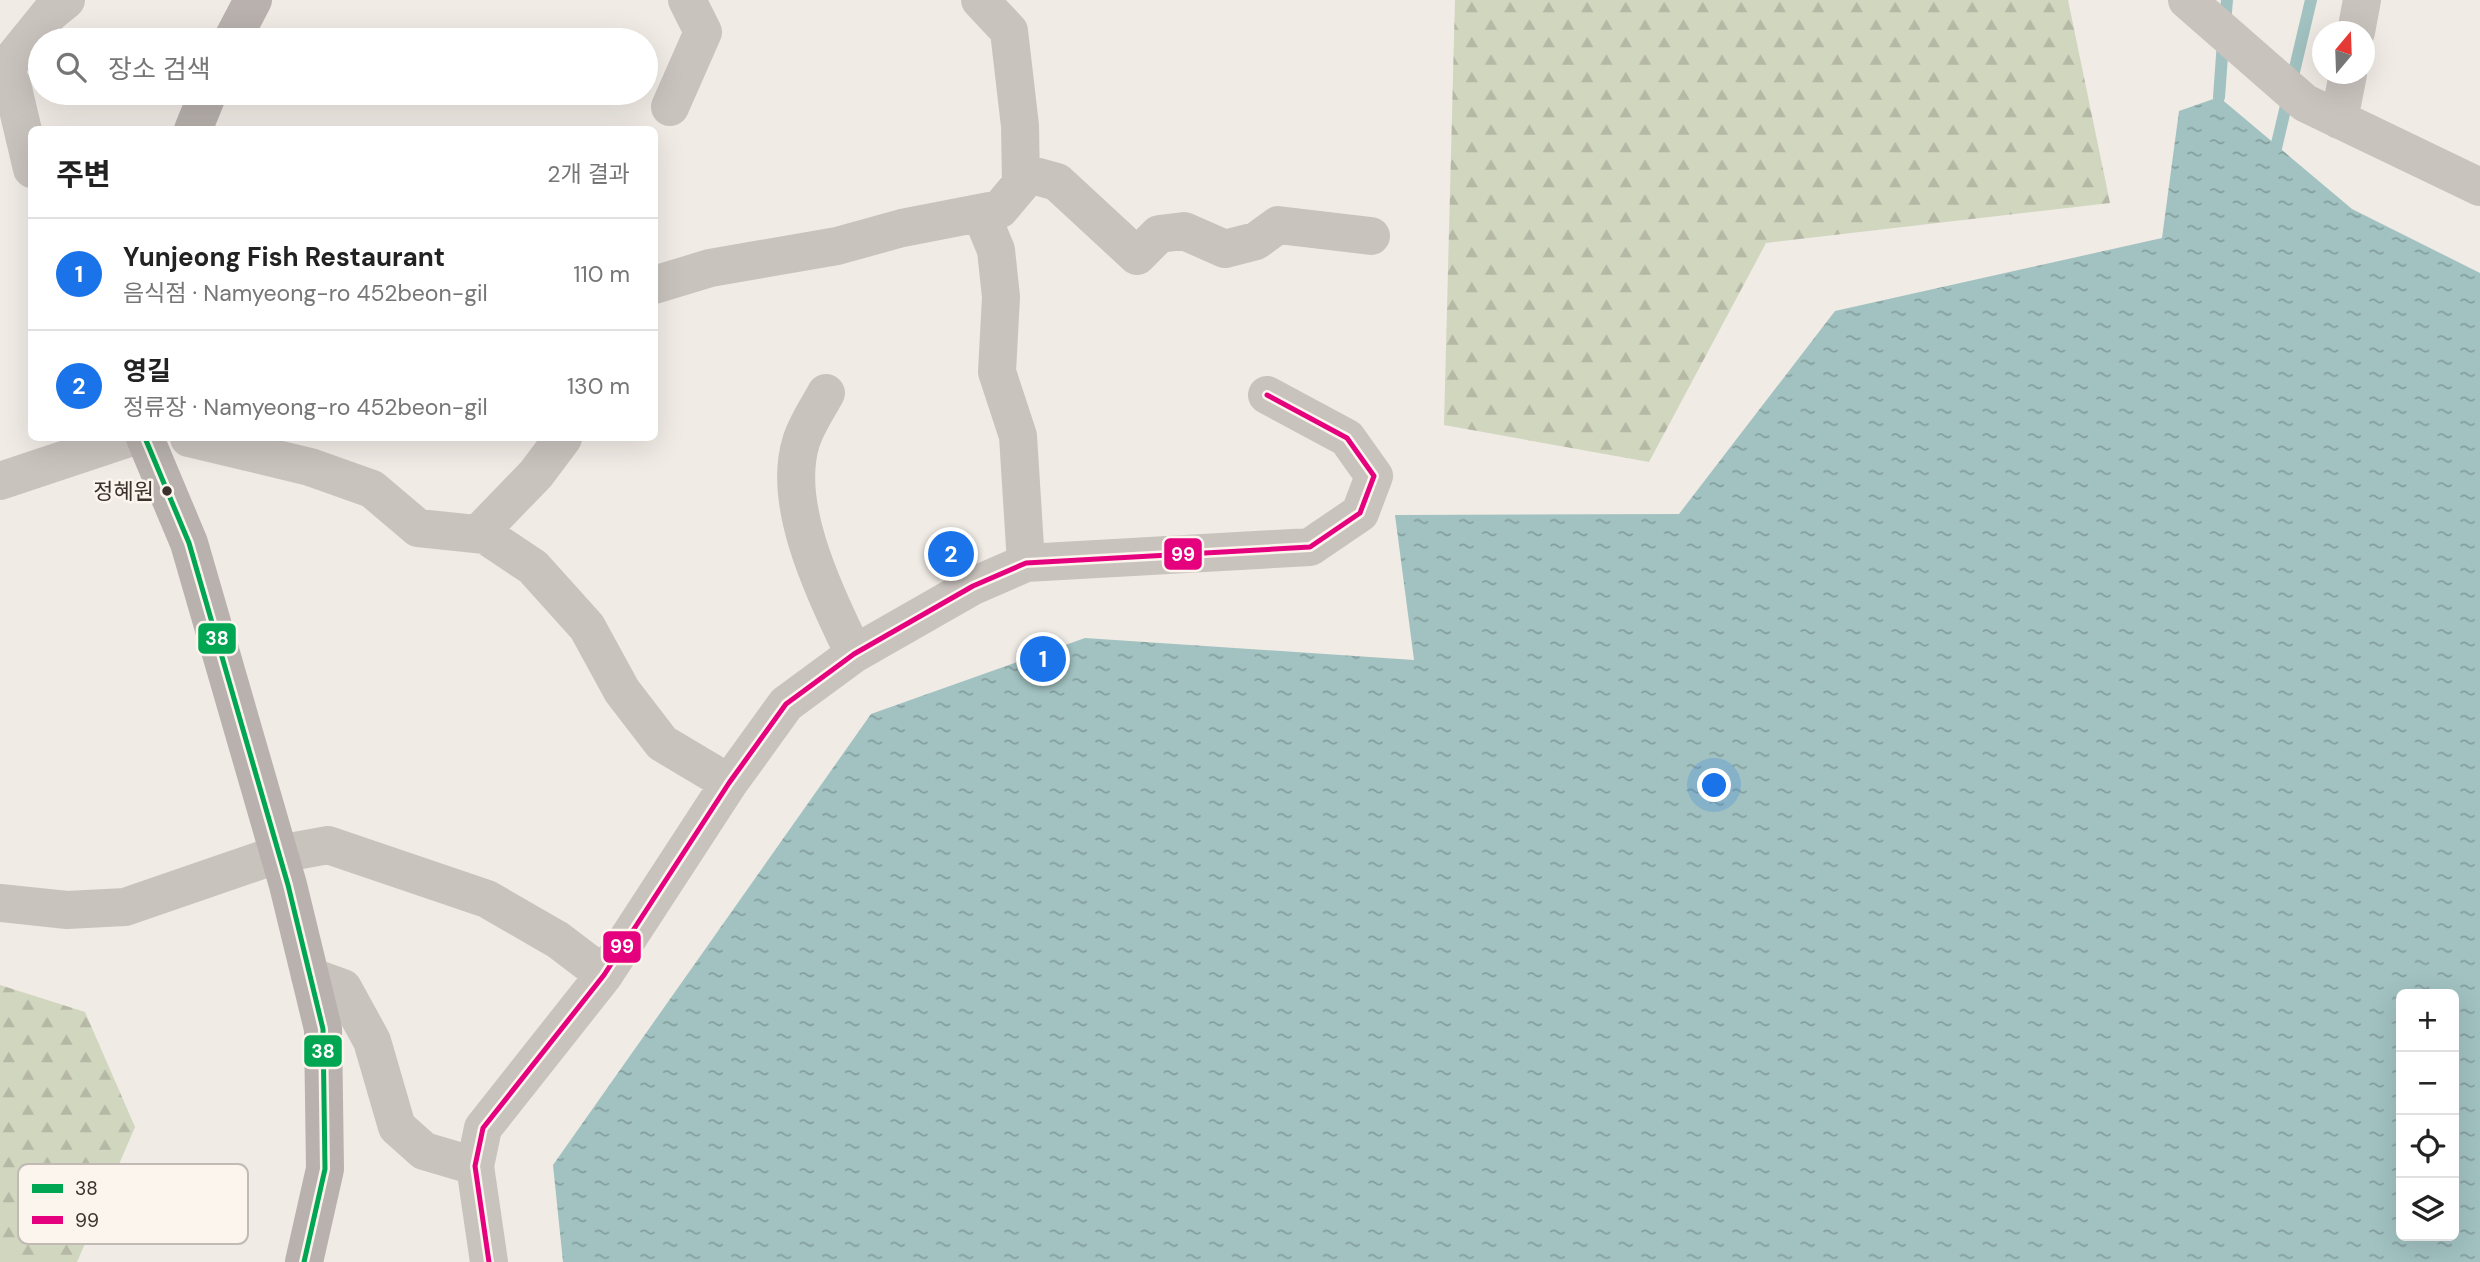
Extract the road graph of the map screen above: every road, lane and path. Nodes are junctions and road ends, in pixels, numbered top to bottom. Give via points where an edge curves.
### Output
1 (66, 0) edge
2 (253, 0) edge
3 (687, 0) edge
4 (980, 0) edge
5 (2187, 0) edge
6 (2362, 0) edge
7 (2358, 21) edge
8 (37, 28) edge
9 (238, 28) edge
10 (28, 38) edge
11 (1, 69) edge
12 (2346, 84) edge
13 (203, 105) edge
14 (670, 107) dead end
15 (2339, 120) junction
16 (195, 126) edge
17 (28, 152) edge
18 (1021, 173) junction
19 (2480, 187) edge
20 (981, 214) junction
21 (1371, 236) dead end
22 (658, 284) edge
23 (826, 393) dead end
24 (1267, 395) dead end
25 (120, 441) edge
26 (146, 441) edge
27 (202, 441) edge
28 (562, 441) edge
29 (0, 481) edge
30 (478, 534) junction
31 (1026, 563) junction
32 (854, 654) junction
33 (729, 783) junction
34 (279, 854) junction
35 (0, 903) edge
36 (604, 975) junction
37 (310, 976) junction
38 (475, 1166) junction
39 (304, 1262) edge
40 (489, 1262) edge

1 - 8 street
2 - 9 main road
3 - 14 street via 703,32
4 - 18 street via 1009,31
5 - 15 street via 2305,103
6 - 7 street
10 - 11 street
11 - 17 street via 12,84
12 - 15 street
13 - 16 main road
15 - 19 street
18 - 20 street via 1021,184 1000,209
18 - 21 street via 1057,182 1137,256 1159,234 1184,231 1225,249 1256,241 1278,225
20 - 22 street via 710,268
20 - 31 street via 996,250 1001,297 998,372 1018,436
23 - 32 street via 801,441 796,485 814,568
24 - 31 street via 1347,438 1374,476 1360,513 1310,547
25 - 29 street
26 - 34 main road via 189,543
27 - 30 street via 310,467 372,489 418,528
28 - 30 street
30 - 33 street via 533,567 587,627 622,691 662,743
31 - 32 street via 973,586
32 - 33 street via 786,704
33 - 36 street
34 - 35 street via 125,907 67,910
34 - 36 street via 328,845 487,899 558,940
34 - 37 main road
36 - 38 street via 483,1128
37 - 38 street via 343,988 372,1041 397,1127 424,1151
37 - 39 main road via 323,1029 325,1169
38 - 40 street

